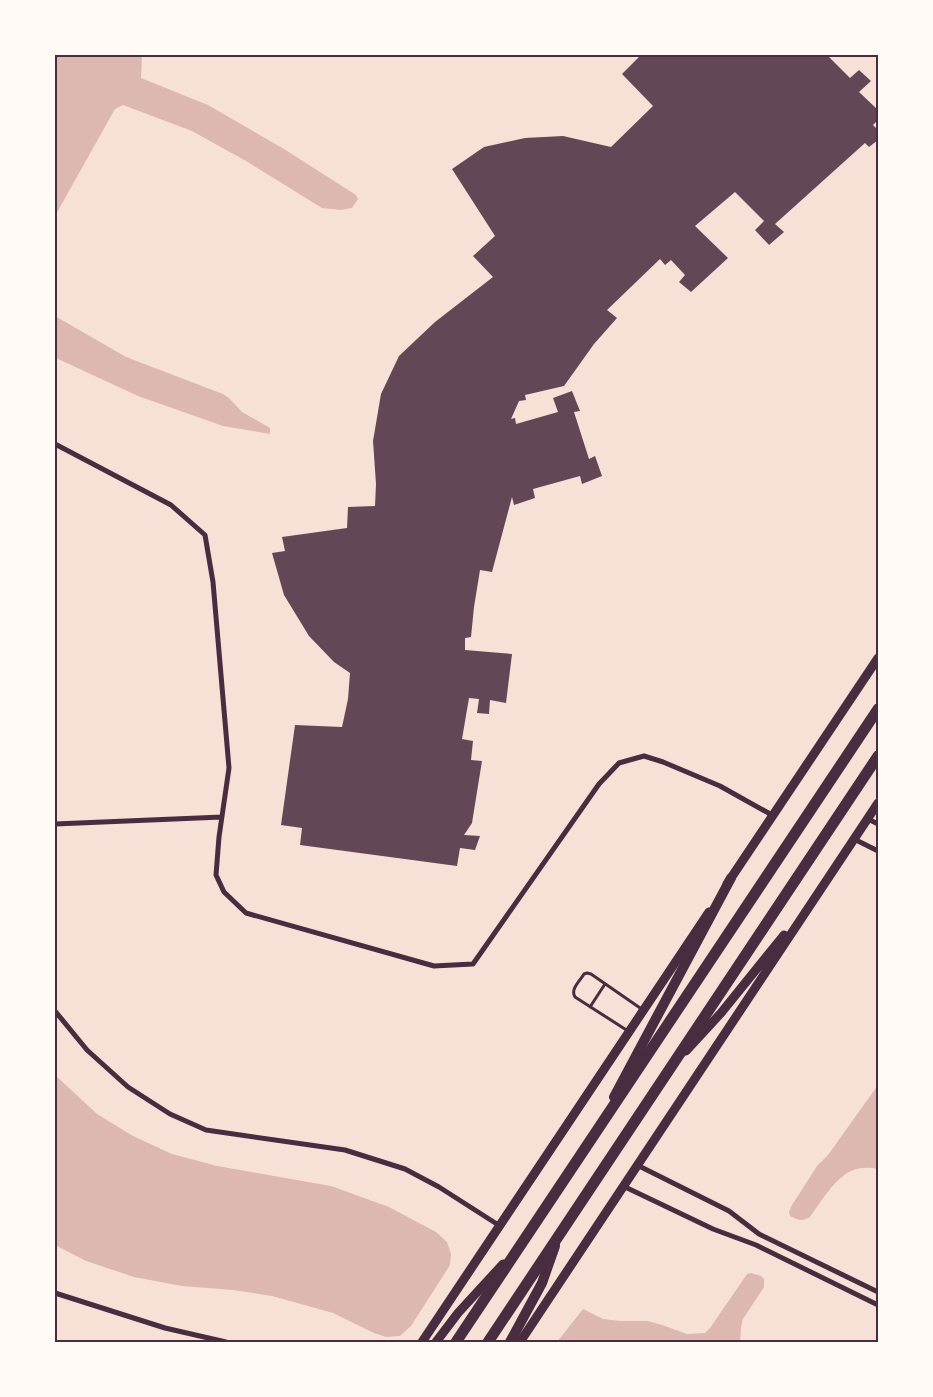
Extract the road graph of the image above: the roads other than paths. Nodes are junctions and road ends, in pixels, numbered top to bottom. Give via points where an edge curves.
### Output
1 (55, 444) edge
2 (878, 658) edge
3 (878, 709) edge
4 (878, 756) edge
5 (878, 804) edge
6 (772, 816) junction
7 (222, 818) junction
8 (868, 819) junction
9 (55, 824) edge
10 (878, 824) edge
11 (854, 840) junction
12 (878, 851) edge
13 (731, 878) junction
14 (819, 892) junction
15 (605, 984) junction
16 (590, 1007) junction
17 (55, 1010) edge
18 (643, 1010) junction
19 (629, 1032) junction
20 (669, 1069) junction
21 (593, 1136) junction
22 (637, 1165) junction
23 (624, 1186) junction
24 (500, 1226) junction
25 (559, 1235) junction
26 (522, 1244) junction
27 (878, 1292) edge
28 (55, 1293) edge
29 (878, 1305) edge
30 (226, 1342) edge
31 (422, 1342) edge
32 (436, 1342) edge
33 (456, 1342) edge
34 (488, 1342) edge
35 (510, 1342) edge
36 (520, 1342) edge

1 - 7 street via 172,505 205,536 213,582 229,768
2 - 6 main road
3 - 21 highway
4 - 20 highway
5 - 8 main road
6 - 7 street via 720,786 663,762 644,756 619,763 599,784 473,964 434,966 246,913 224,892 216,875
6 - 13 main road
7 - 9 street
8 - 10 street
8 - 11 main road
11 - 12 street
11 - 14 main road
13 - 18 main road
13 - 21 main road
14 - 20 main road via 721,1013
14 - 22 main road
15 - 16 lane
15 - 16 lane via 587,973 573,990 575,997
15 - 18 lane
16 - 19 lane
17 - 24 street via 87,1050 128,1088 170,1114 206,1130 345,1150 405,1169 440,1187
18 - 19 main road
19 - 24 main road
20 - 25 highway
21 - 26 highway
22 - 23 main road
22 - 27 street via 728,1211 759,1234
23 - 29 street via 713,1229 756,1244
23 - 36 main road
24 - 31 main road
25 - 34 highway
25 - 35 main road via 542,1283
26 - 32 main road via 458,1313
26 - 33 highway
28 - 30 street via 165,1328

